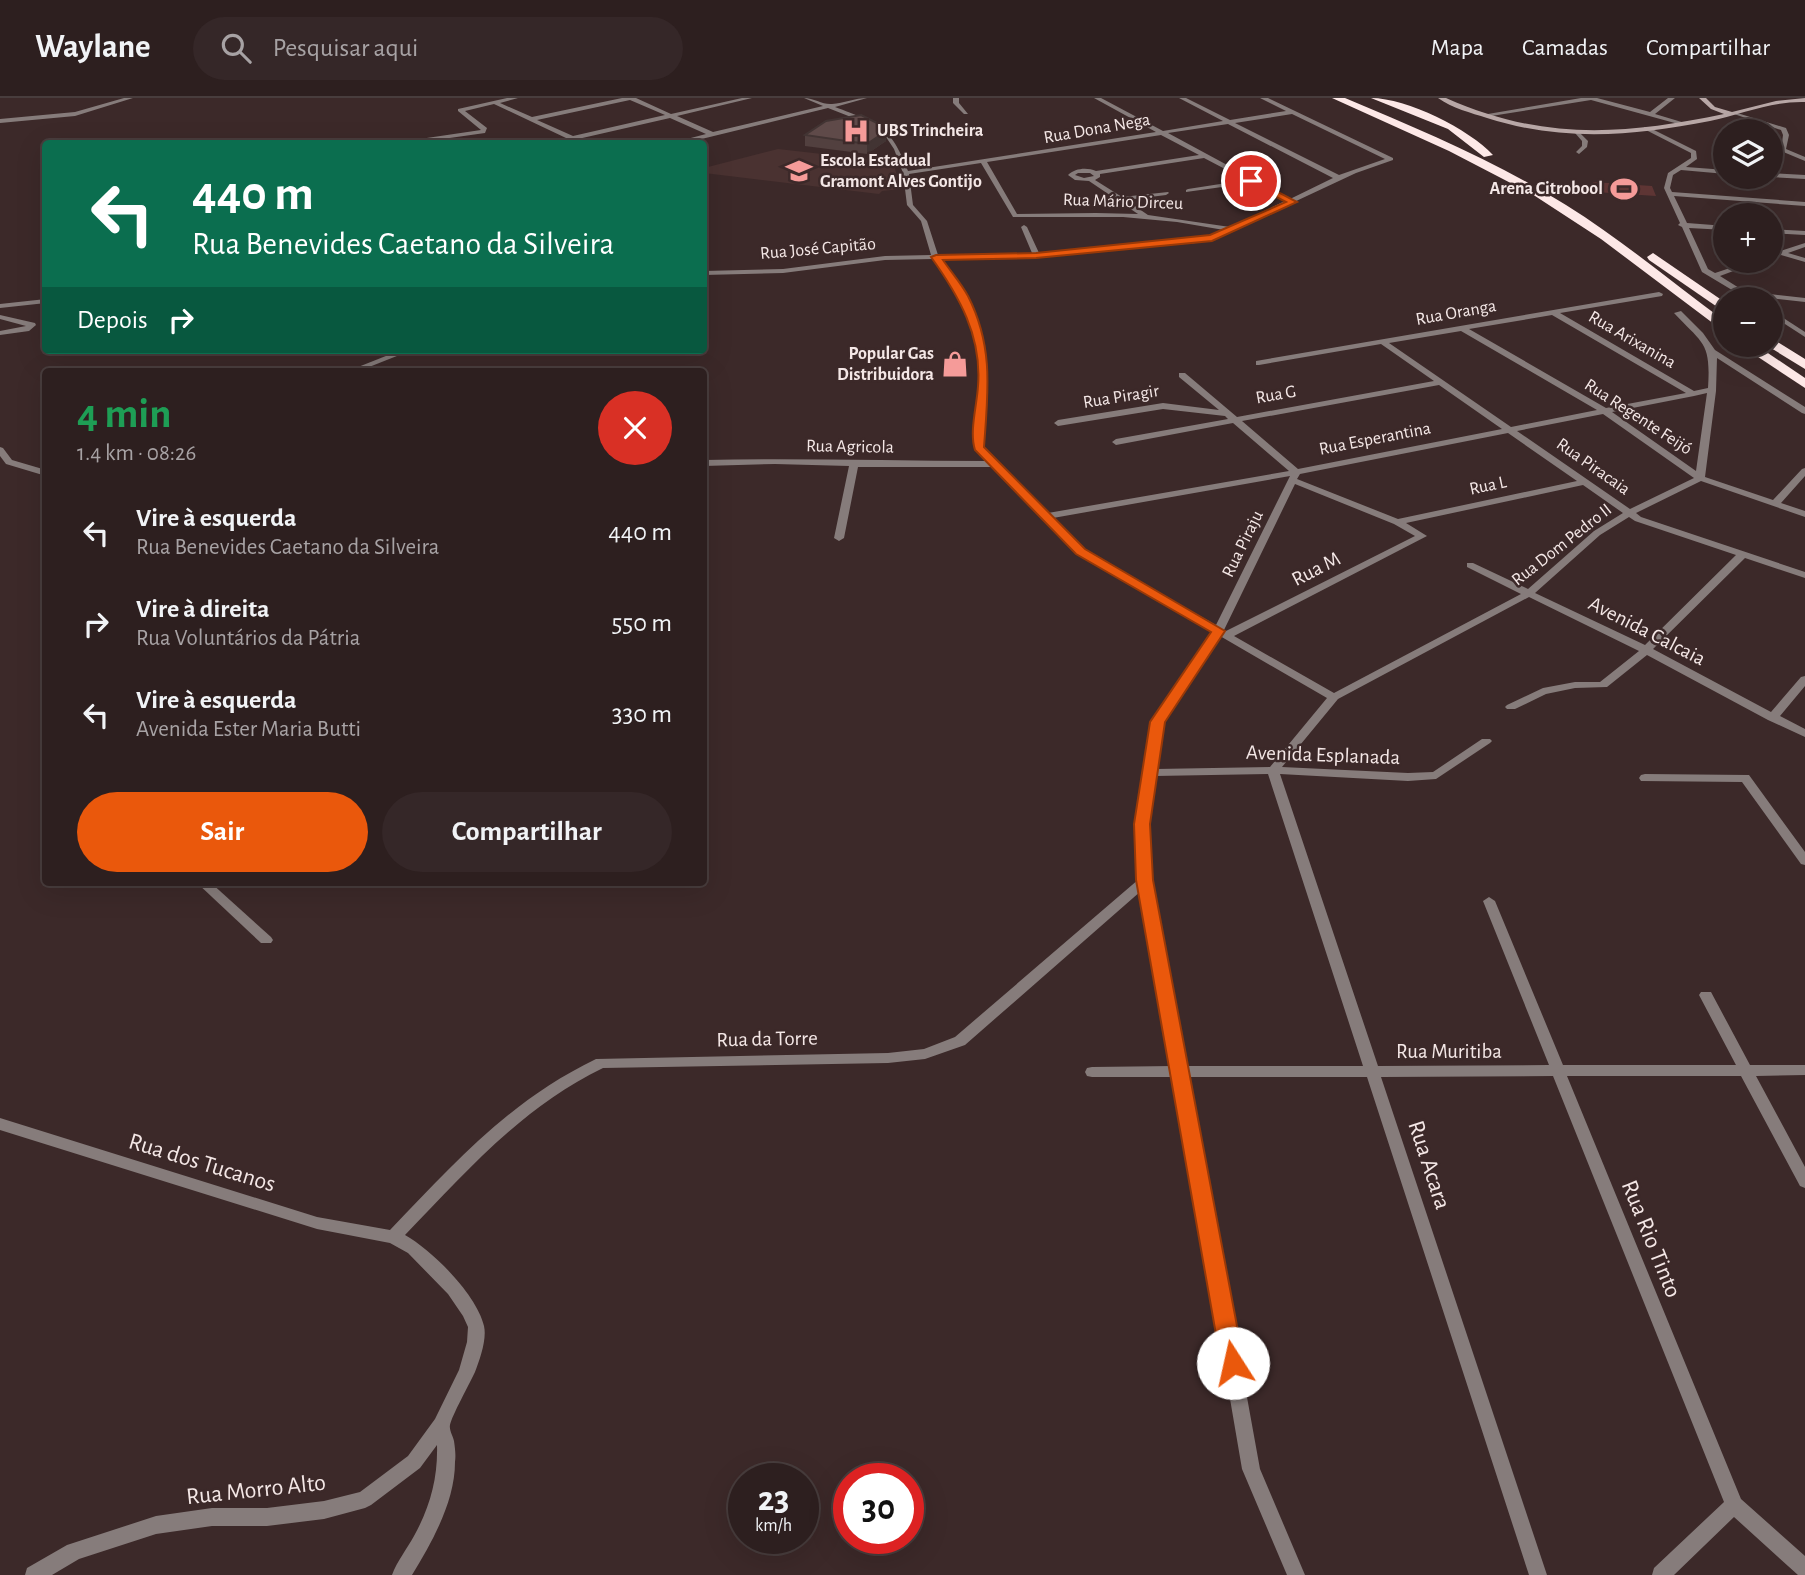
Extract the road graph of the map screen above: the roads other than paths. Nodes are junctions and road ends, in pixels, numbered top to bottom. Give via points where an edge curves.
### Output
1 (113, 98) edge
2 (131, 98) edge
3 (487, 98) edge
4 (515, 98) edge
5 (630, 98) edge
6 (750, 98) edge
7 (807, 98) edge
8 (864, 98) edge
9 (957, 98) edge
10 (1097, 98) edge
11 (1182, 98) edge
12 (1263, 98) edge
13 (1337, 98) edge
14 (1354, 98) edge
15 (1376, 98) edge
16 (1441, 98) edge
17 (1591, 98) edge
18 (1672, 98) edge
19 (1702, 98) edge
20 (1791, 98) edge
21 (1805, 100) edge
22 (495, 102) junction
23 (827, 106) junction
24 (1293, 112) junction
25 (966, 113) dead end
26 (1733, 114) junction
27 (1485, 115) junction
28 (1650, 115) junction
29 (672, 116) junction
30 (0, 119) edge
31 (533, 119) junction
32 (1229, 122) junction
33 (1682, 123) junction
34 (1646, 128) junction
35 (1162, 132) junction
36 (1578, 133) junction
37 (712, 135) junction
38 (571, 138) junction
39 (420, 140) edge
40 (563, 140) edge
41 (575, 140) edge
42 (689, 140) edge
43 (1088, 145) junction
44 (1579, 152) dead end
45 (1204, 156) junction
46 (1805, 159) edge
47 (984, 161) junction
48 (1678, 169) junction
49 (1084, 170) junction
50 (1713, 171) edge
51 (906, 173) junction
52 (1097, 173) junction
53 (1783, 176) edge
54 (1337, 177) junction
55 (1525, 177) junction
56 (1805, 177) edge
57 (1090, 179) junction
58 (1251, 181) junction
59 (1188, 191) dead end
60 (1166, 193) dead end
61 (1669, 194) junction
62 (1124, 199) junction
63 (1292, 202) junction
64 (1805, 204) edge
65 (1145, 216) junction
66 (1681, 225) junction
67 (1024, 227) dead end
68 (1713, 227) edge
69 (1231, 229) junction
70 (1783, 231) edge
71 (1805, 233) edge
72 (1805, 245) edge
73 (1783, 252) edge
74 (1783, 252) edge
75 (1036, 256) junction
76 (936, 257) junction
77 (1805, 260) edge
78 (707, 273) edge
79 (1723, 273) edge
80 (1654, 276) junction
81 (1714, 276) junction
82 (1734, 287) edge
83 (1659, 295) joint
84 (1783, 297) edge
85 (1713, 300) edge
86 (1805, 300) edge
87 (42, 301) edge
88 (0, 306) edge
89 (1553, 313) junction
90 (1678, 313) dead end
91 (0, 317) edge
92 (1713, 319) edge
93 (1783, 320) edge
94 (1462, 328) junction
95 (0, 333) edge
96 (1805, 335) edge
97 (1383, 342) junction
98 (1783, 350) edge
99 (1713, 352) joint
100 (397, 354) edge
101 (1721, 357) edge
102 (1765, 357) edge
103 (1259, 363) dead end
104 (1805, 365) edge
105 (360, 368) edge
106 (1182, 375) dead end
107 (1442, 382) junction
108 (1805, 384) edge
109 (1711, 390) junction
110 (1694, 394) junction
111 (1605, 411) junction
112 (1805, 411) edge
113 (1232, 416) junction
114 (1058, 423) dead end
115 (1512, 430) junction
116 (1116, 442) dead end
117 (0, 450) edge
118 (5, 463) edge
119 (707, 463) edge
120 (854, 464) junction
121 (996, 464) junction
122 (1805, 471) edge
123 (42, 472) edge
124 (1294, 476) junction
125 (1700, 478) junction
126 (1585, 482) junction
127 (1774, 503) junction
128 (1631, 512) junction
129 (1805, 513) edge
130 (1044, 517) junction
131 (1397, 522) junction
132 (839, 538) dead end
133 (1744, 553) junction
134 (1471, 565) dead end
135 (1805, 575) edge
136 (1528, 594) junction
137 (1223, 633) junction
138 (1646, 650) junction
139 (1805, 680) edge
140 (1334, 697) junction
141 (1511, 707) dead end
142 (1772, 718) junction
143 (1805, 734) edge
144 (1486, 741) dead end
145 (1273, 770) junction
146 (1148, 773) junction
147 (1646, 778) dead end
148 (1805, 861) edge
149 (1144, 880) junction
150 (206, 886) edge
151 (1489, 901) dead end
152 (266, 940) dead end
153 (1706, 995) dead end
154 (1746, 1070) junction
155 (1805, 1070) edge
156 (1181, 1071) junction
157 (1372, 1071) junction
158 (1092, 1072) dead end
159 (1559, 1073) junction
160 (0, 1124) edge
161 (1805, 1182) edge
162 (393, 1237) junction
163 (441, 1425) junction
164 (1734, 1505) junction
165 (1805, 1568) edge
166 (34, 1575) edge
167 (401, 1575) edge
168 (1296, 1575) edge
169 (1538, 1575) edge
170 (1661, 1575) edge

1 - 30 street via 61,112
2 - 30 street via 75,114
3 - 22 street
4 - 22 street
5 - 29 street
5 - 31 street
6 - 29 street
7 - 23 street
8 - 23 street
9 - 25 street
10 - 35 street
11 - 32 street
12 - 24 street
13 - 80 highway via 1502,173 1581,219
14 - 55 highway
15 - 55 highway via 1452,127
16 - 27 street
17 - 27 street
17 - 28 street
18 - 28 street
19 - 26 street via 1713,108
20 - 21 street
20 - 26 street
22 - 31 street
22 - 39 street via 460,112 485,129 483,132
23 - 37 street
23 - 51 street via 886,133
24 - 32 street, Rua Dona Nega
24 - 54 street via 1391,159
26 - 33 street
26 - 46 street via 1784,129 1783,150
27 - 36 street
28 - 33 street
29 - 37 street
29 - 38 street
31 - 38 street
32 - 35 street, Rua Dona Nega
32 - 54 street
33 - 34 street
34 - 36 street
34 - 48 street via 1694,152 1693,159
35 - 43 street, Rua Dona Nega
35 - 45 street
36 - 44 street via 1585,141
37 - 42 street
38 - 40 street
38 - 41 street
43 - 47 street, Rua Dona Nega
43 - 49 street
45 - 52 street
45 - 58 street
47 - 51 street, Rua Dona Nega
47 - 65 street, Rua Mário Dirceu via 1013,215
48 - 50 street
48 - 61 street via 1670,174
49 - 52 street
49 - 57 street via 1071,175
51 - 76 street via 911,205 924,221
52 - 57 street via 1097,178
53 - 56 street
54 - 63 street
55 - 85 highway via 1614,229
57 - 62 street
58 - 59 street
58 - 63 street
60 - 62 street
61 - 64 street
61 - 66 street
62 - 65 street
63 - 69 street
65 - 69 street, Rua Mário Dirceu
66 - 68 street
66 - 81 street via 1705,270
67 - 75 street
69 - 75 street via 1196,241
70 - 71 street
72 - 73 street
74 - 77 street
75 - 76 street
76 - 78 street, Rua José Capitão
76 - 121 street via 963,295 979,334 985,373 979,447
79 - 81 street
80 - 83 highway via 1667,289
80 - 92 highway
81 - 82 street
83 - 89 street, Rua Oranga
84 - 86 street
87 - 88 street
89 - 94 street, Rua Oranga
89 - 110 street, Rua Arixanina
90 - 99 street
91 - 95 street via 32,325
93 - 96 street
94 - 97 street, Rua Oranga
94 - 111 street, Rua Regente Feijó
97 - 103 street, Rua Oranga
97 - 107 street, Rua Piracaia
98 - 104 highway
99 - 109 street
100 - 105 street
101 - 112 street
102 - 108 highway
106 - 113 street
107 - 113 street, Rua G
107 - 115 street, Rua Piracaia
109 - 110 street, Rua Esperantina
109 - 125 street
110 - 111 street, Rua Esperantina
111 - 115 street, Rua Esperantina
111 - 125 street, Rua Regente Feijó
113 - 114 street, Rua Piragir via 1163,406
113 - 116 street, Rua G
113 - 124 street
115 - 124 street, Rua Esperantina
115 - 126 street, Rua Piracaia
117 - 118 street
118 - 123 street
119 - 120 street, Rua Agricola
120 - 121 street, Rua Agricola
120 - 132 street
121 - 130 street
122 - 127 street
124 - 130 street, Rua Esperantina
124 - 131 street
124 - 137 street, Rua Piraju
125 - 127 street, Rua Regente Feijó
125 - 128 street, Rua Dom Pedro II
126 - 128 street, Rua Piracaia
126 - 131 street, Rua L
127 - 129 street, Rua Regente Feijó
128 - 133 street, Rua Piracaia via 1641,521
128 - 136 street, Rua Dom Pedro II via 1597,533
130 - 137 street via 1080,552
131 - 137 street, Rua M via 1422,536
133 - 135 street, Rua Piracaia
133 - 138 street
134 - 136 street, Avenida Calcaia
136 - 138 street, Avenida Calcaia
136 - 140 street, Rua Dom Pedro II
137 - 140 street
137 - 146 street, Rua Piraju via 1158,722
138 - 141 street via 1603,685 1543,691
138 - 142 street, Avenida Calcaia
139 - 142 street
140 - 145 street, Rua Dom Pedro II
142 - 143 street, Avenida Calcaia
144 - 145 street, Avenida Esplanada via 1436,775
145 - 146 street, Avenida Esplanada
145 - 157 street, Rua Acara
146 - 149 street, Rua Piraju via 1142,824
147 - 148 street via 1745,778
149 - 156 street, Rua Piraju
149 - 162 street, Rua da Torre via 960,1041 925,1054 601,1063 577,1073 520,1111
150 - 152 street
151 - 159 street, Rua Rio Tinto
153 - 154 street
154 - 155 street, Rua Muritiba
154 - 159 street, Rua Muritiba
154 - 161 street
156 - 157 street, Rua Muritiba
156 - 158 street, Rua Muritiba
156 - 168 street, Rua Piraju via 1251,1469
157 - 159 street, Rua Muritiba
157 - 169 street, Rua Acara
159 - 164 street, Rua Rio Tinto
160 - 162 street, Rua dos Tucanos via 317,1223
162 - 163 street, Rua Morro Alto via 414,1248 454,1289 476,1327 467,1370
163 - 166 street, Rua Morro Alto via 414,1462 365,1499 324,1510 156,1525 74,1551
163 - 167 street via 449,1444 442,1487 434,1516
164 - 165 street, Rua Rio Tinto
164 - 170 street

